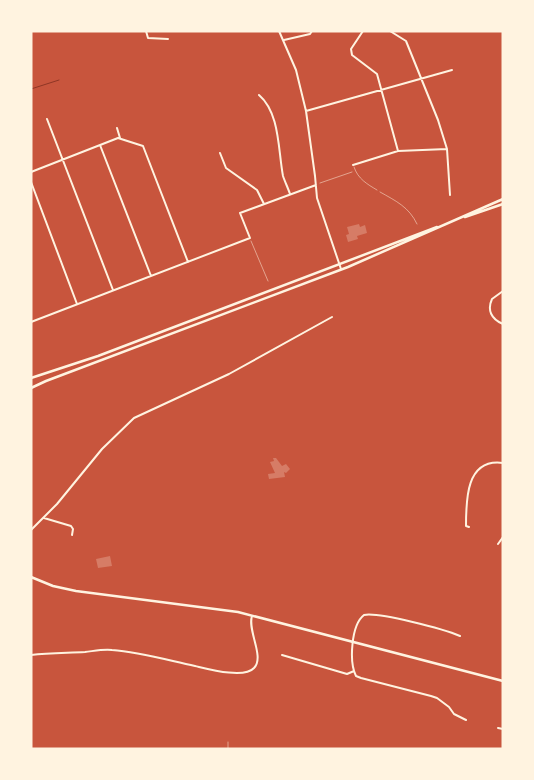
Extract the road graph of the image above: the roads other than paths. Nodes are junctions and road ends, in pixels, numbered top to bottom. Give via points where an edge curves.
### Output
1 (146, 31) edge
2 (279, 31) edge
3 (312, 31) edge
4 (363, 31) edge
5 (390, 31) edge
6 (168, 39) dead end
7 (284, 40) junction
8 (452, 70) dead end
9 (422, 79) junction
10 (381, 90) junction
11 (259, 95) dead end
12 (306, 111) junction
13 (47, 119) dead end
14 (117, 128) dead end
15 (120, 138) junction
16 (100, 145) junction
17 (447, 149) junction
18 (398, 151) junction
19 (220, 153) dead end
20 (64, 160) junction
21 (353, 165) joint
22 (31, 172) edge
23 (31, 182) edge
24 (316, 185) junction
25 (377, 190) road end
26 (290, 194) junction
27 (450, 195) dead end
28 (503, 199) edge
29 (264, 204) junction
30 (503, 204) edge
31 (456, 219) junction
32 (450, 222) junction
33 (188, 262) junction
34 (339, 263) junction
35 (341, 269) junction
36 (151, 276) junction
37 (113, 290) junction
38 (503, 292) edge
39 (77, 304) junction
40 (332, 317) dead end
41 (31, 322) edge
42 (503, 324) edge
43 (31, 378) edge
44 (31, 388) edge
45 (503, 463) edge
46 (44, 518) junction
47 (468, 527) dead end
48 (31, 530) edge
49 (72, 535) dead end
50 (503, 537) edge
51 (498, 544) dead end
52 (31, 577) edge
53 (252, 616) junction
54 (460, 636) dead end
55 (353, 643) junction
56 (282, 655) dead end
57 (31, 656) edge
58 (354, 671) junction
59 (502, 679) edge
60 (466, 720) dead end
61 (498, 728) dead end
62 (503, 729) edge

1 - 6 street via 148,38
2 - 7 street
3 - 7 street
4 - 10 street via 351,49 352,55 377,74
5 - 9 street via 406,41
7 - 12 street via 296,70
8 - 9 street
9 - 10 street
9 - 17 street
10 - 12 street
10 - 18 street
11 - 26 street via 273,118
12 - 24 street
13 - 20 street
14 - 15 street
15 - 16 street
15 - 33 street via 143,146
16 - 20 street
16 - 36 street
17 - 18 street
17 - 27 street
18 - 21 street
19 - 29 street via 226,168 257,190
20 - 22 street
20 - 37 street
21 - 25 lane via 363,182
23 - 39 street
24 - 26 street
24 - 34 street via 317,198
26 - 29 street
28 - 31 main road
29 - 33 street via 240,213 250,238
30 - 31 main road
31 - 32 main road
32 - 34 main road
32 - 35 main road
33 - 36 street
34 - 35 street
34 - 43 main road via 116,349
35 - 44 main road
36 - 37 street
37 - 39 street
38 - 42 street via 494,296 490,306 492,316
39 - 41 street
40 - 46 street via 229,374 134,418 102,449
45 - 47 street via 491,462 479,467 472,479 466,512
46 - 48 street
46 - 49 street via 71,526
50 - 51 street
52 - 53 main road via 76,591
53 - 55 main road
53 - 57 street via 258,659 253,670 247,672 217,670 110,650
54 - 55 street via 369,614 359,619
55 - 58 street
55 - 59 main road
56 - 58 street via 347,674
58 - 60 street via 361,678 437,698
61 - 62 street

